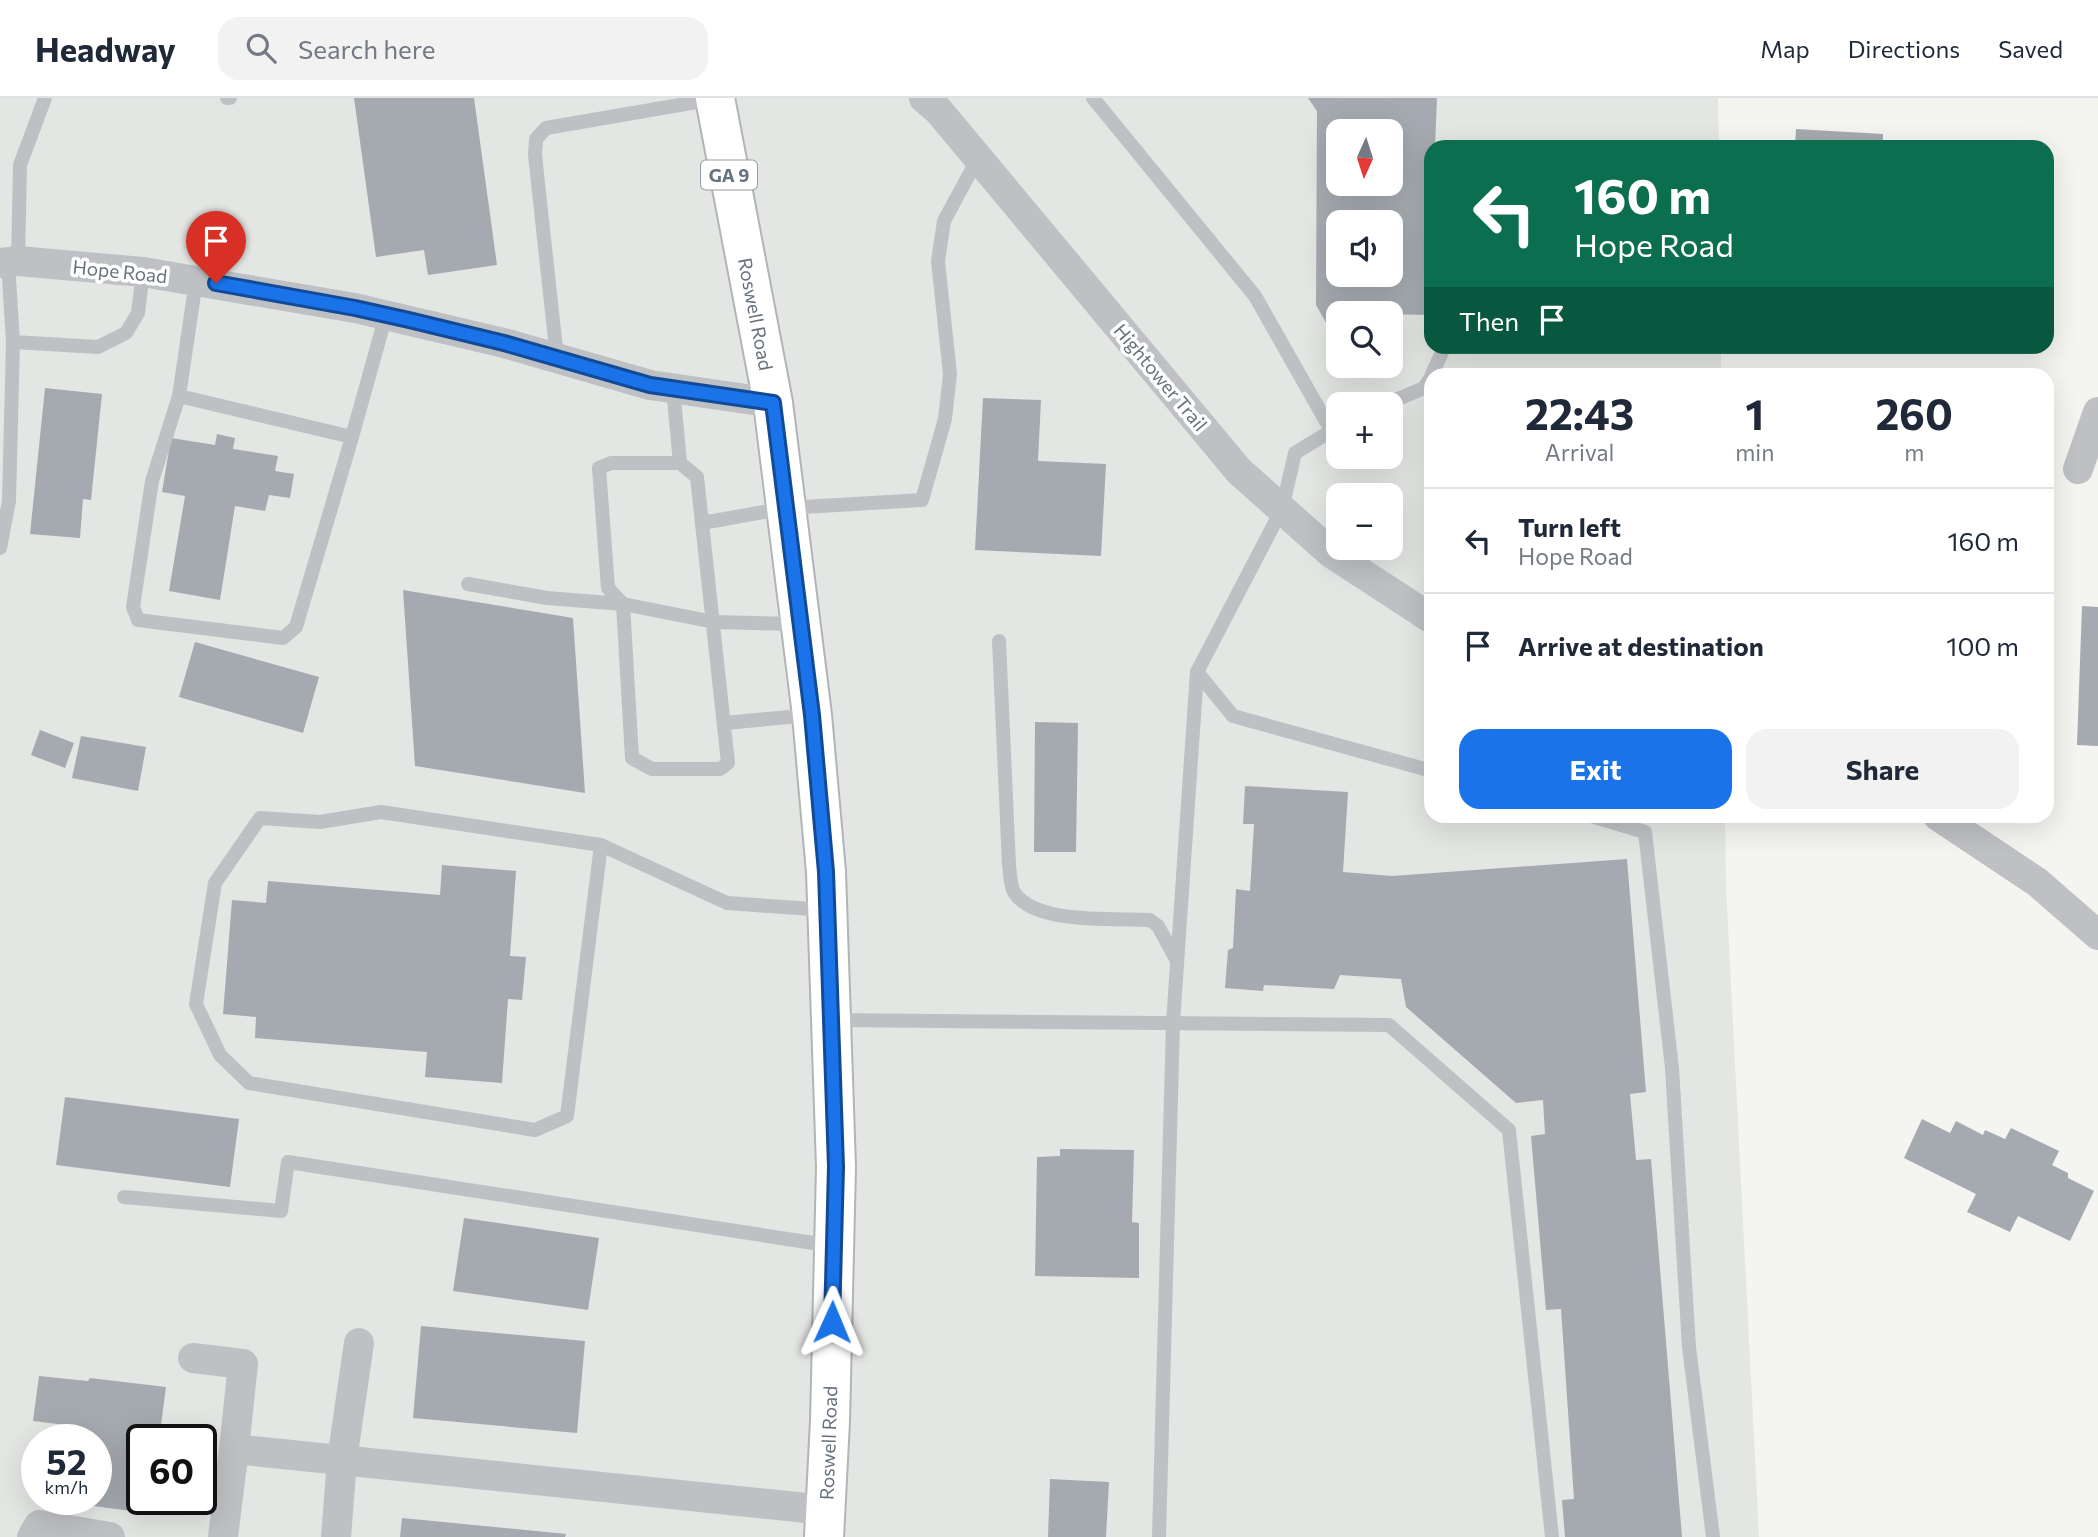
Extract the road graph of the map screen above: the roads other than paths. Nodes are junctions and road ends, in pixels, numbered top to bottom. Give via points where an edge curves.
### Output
1 (45, 98) edge
2 (716, 98) edge
3 (924, 98) edge
4 (1093, 98) edge
5 (978, 158) junction
6 (9, 262) edge
7 (143, 272) junction
8 (196, 281) junction
9 (386, 315) junction
10 (13, 342) junction
11 (557, 358) junction
12 (673, 388) junction
13 (1424, 388) edge
14 (178, 396) junction
15 (1403, 397) edge
16 (773, 403) junction
17 (2098, 412) edge
18 (1326, 413) edge
19 (1326, 434) edge
20 (352, 437) junction
21 (680, 463) junction
22 (2078, 469) dead end
23 (786, 508) junction
24 (1282, 509) junction
25 (702, 523) junction
26 (0, 548) edge
27 (468, 583) dead end
28 (623, 604) junction
29 (1424, 614) edge
30 (714, 622) junction
31 (801, 624) junction
32 (999, 641) dead end
33 (1197, 672) junction
34 (812, 715) junction
35 (725, 723) junction
36 (1424, 769) edge
37 (1615, 823) edge
38 (1948, 823) edge
39 (601, 845) junction
40 (827, 910) junction
41 (2098, 935) edge
42 (1177, 962) junction
43 (831, 1020) junction
44 (1172, 1023) junction
45 (124, 1197) dead end
46 (834, 1247) junction
47 (359, 1343) dead end
48 (192, 1358) dead end
49 (234, 1449) junction
50 (342, 1460) junction
51 (825, 1523) edge
52 (32, 1537) edge
53 (110, 1537) edge
54 (223, 1537) edge
55 (336, 1537) edge
56 (1159, 1537) edge
57 (1552, 1537) edge
58 (1713, 1537) edge

1 - 6 lane via 20,164
2 - 11 lane via 546,128 536,139
2 - 16 main road, Roswell Road / GA 9
3 - 5 street, Hightower Trail
4 - 18 lane via 1255,296
5 - 23 lane via 944,221 938,261 950,374 946,419 922,500
5 - 24 street, Hightower Trail via 1240,471
6 - 7 street, Hope Road
6 - 10 lane
7 - 8 street, Hope Road
7 - 10 lane via 138,313 126,333 98,347
8 - 9 street, Hope Road
8 - 14 lane
9 - 11 street, Hope Road
9 - 20 lane
10 - 26 lane via 9,501
11 - 12 street, Hope Road
12 - 16 street, Hope Road
12 - 21 lane
13 - 15 lane
14 - 20 lane
14 - 20 lane via 152,481 133,607 138,620 283,638 296,627
16 - 23 main road, Roswell Road / GA 9
17 - 22 street
19 - 24 lane via 1295,453
21 - 25 lane via 698,477
21 - 28 lane via 611,463 599,468 608,588
23 - 25 lane
23 - 31 main road, Roswell Road / GA 9
24 - 29 street, Hightower Trail via 1331,553
24 - 33 lane
25 - 30 lane
27 - 28 lane via 547,598
28 - 30 lane
28 - 35 lane via 632,758 652,769 720,769 729,763
30 - 31 lane
30 - 35 lane
31 - 34 main road, Roswell Road / GA 9
32 - 42 lane via 1013,891 1030,908 1057,916 1150,920
33 - 36 lane via 1234,716
33 - 42 lane
34 - 35 lane
34 - 40 main road, Roswell Road / GA 9
37 - 58 lane via 1645,832 1672,1068 1689,1347
38 - 41 street via 2037,882
39 - 39 lane via 381,812 320,822 260,818 215,883 196,1004 219,1055 249,1083 535,1130 567,1116
39 - 40 lane via 727,903
40 - 43 main road, Roswell Road / GA 9
42 - 44 lane
43 - 44 lane
43 - 46 main road, Roswell Road / GA 9
44 - 56 lane
44 - 57 lane via 1390,1025 1508,1130
45 - 46 lane via 281,1211 288,1162
46 - 51 main road, Roswell Road / GA 9
47 - 50 street
48 - 49 street via 243,1364
49 - 50 street
49 - 54 street
50 - 51 street
50 - 55 street
52 - 53 street via 39,1525

